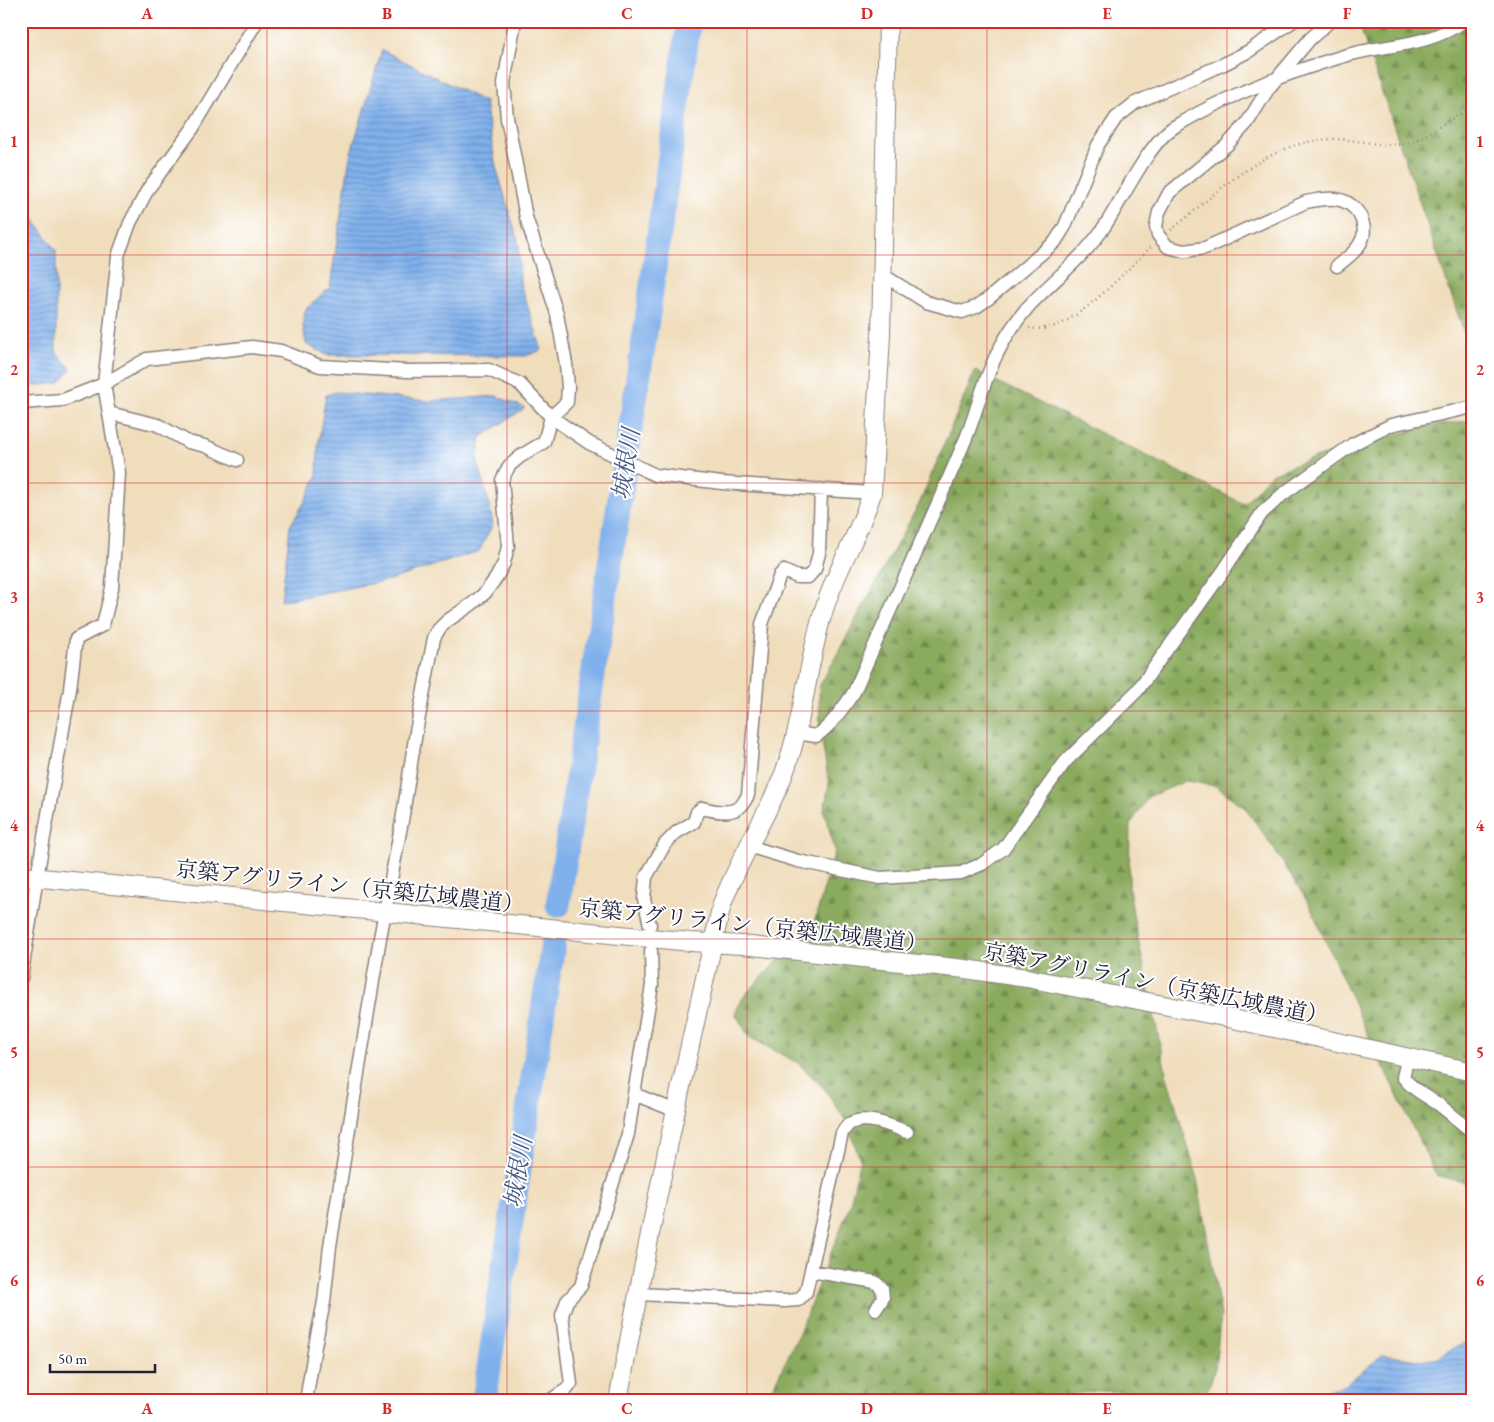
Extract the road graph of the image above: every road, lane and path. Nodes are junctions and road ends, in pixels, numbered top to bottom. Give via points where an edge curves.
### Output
1 (257, 21) edge
2 (515, 21) edge
3 (888, 21) edge
4 (1293, 21) edge
5 (1330, 21) edge
6 (1464, 21) edge
7 (1277, 79) junction
8 (1473, 109) edge
9 (1161, 238) junction
10 (1337, 266) dead end
11 (883, 275) junction
12 (1015, 325) junction
13 (104, 384) junction
14 (21, 403) edge
15 (1473, 407) edge
16 (109, 414) junction
17 (551, 416) junction
18 (237, 460) dead end
19 (821, 490) junction
20 (872, 493) junction
21 (796, 733) junction
22 (748, 846) junction
23 (29, 877) edge
24 (385, 912) junction
25 (650, 925) dead end
26 (713, 943) junction
27 (651, 951) dead end
28 (21, 978) edge
29 (1408, 1057) junction
30 (1473, 1072) edge
31 (634, 1094) junction
32 (676, 1111) junction
33 (907, 1132) dead end
34 (1473, 1132) edge
35 (810, 1271) junction
36 (638, 1294) junction
37 (876, 1309) dead end
38 (306, 1401) edge
39 (549, 1401) edge
40 (618, 1401) edge

1 - 13 street via 193,128 148,189 130,223 118,256
2 - 17 street via 504,83 507,118 526,217 557,314 566,364 567,402
3 - 11 street
4 - 11 street via 1249,51 1134,103 1116,118 1098,145 1065,226 1055,242 976,307 962,312 926,302
5 - 7 street via 1310,39
6 - 7 street via 1419,42 1361,51
7 - 9 street via 1247,123 1227,145 1168,193 1156,226
7 - 12 street via 1209,108 1161,137 1098,236
8 - 9 path via 1446,120 1426,135 1401,144 1334,139 1309,141 1266,157
9 - 10 street via 1168,246 1184,251 1205,248 1306,202 1340,200 1353,206 1363,222 1363,236 1354,252
9 - 12 path via 1092,303 1065,322 1041,328
11 - 20 street
12 - 21 street via 996,356 968,435 854,692 825,730 816,736
13 - 14 street via 63,400
13 - 16 street
13 - 17 street via 147,359 252,347 281,351 320,366 408,371 489,370 520,384
15 - 22 street via 1391,426 1353,444 1262,513 1137,691 1065,762 1002,849 982,864 961,873 880,878 798,861
16 - 18 street via 158,425 188,442
16 - 23 street via 119,473 112,588 103,625 76,639 70,689
17 - 19 street via 589,443 655,475 722,484
17 - 24 street via 544,442 509,466 502,480 508,546 504,563 485,593 446,621 434,638
19 - 20 street
19 - 25 street via 819,553 815,569 808,577 797,577 784,571 780,575 762,624 748,795 741,806 730,811 702,808 694,822 665,844 646,877 644,899
20 - 21 street via 822,614
21 - 22 street via 781,781
22 - 26 street via 725,896
23 - 24 street, 京築アグリライン（京築広域農道）
23 - 28 street
24 - 26 street, 京築アグリライン（京築広域農道）
24 - 38 street
26 - 29 street, 京築アグリライン（京築広域農道） via 1027,978
26 - 32 street
27 - 31 street via 652,985
29 - 30 street, 京築アグリライン（京築広域農道）
29 - 34 street via 1403,1077 1418,1092
31 - 32 street
31 - 39 street via 628,1134 581,1286 567,1301 562,1316 571,1384
32 - 36 street
33 - 35 street via 878,1121 860,1121 849,1124 842,1133
35 - 36 street via 806,1292 798,1300
35 - 37 street via 875,1282 882,1288 883,1298
36 - 40 street

